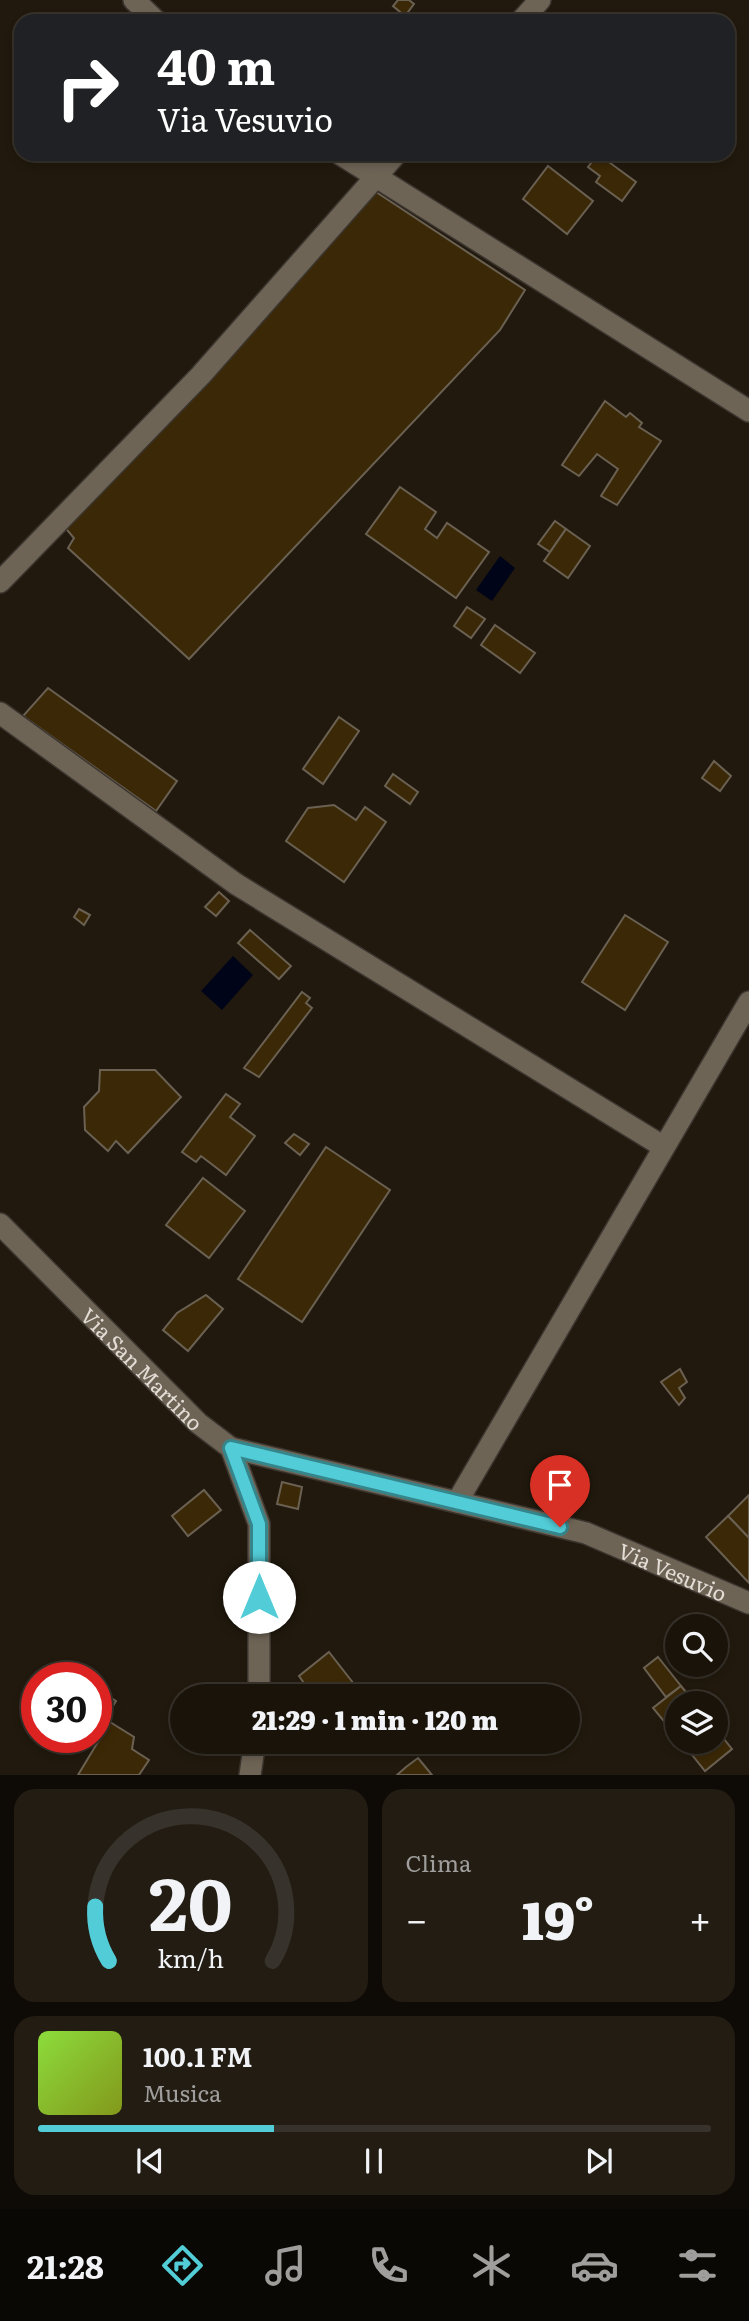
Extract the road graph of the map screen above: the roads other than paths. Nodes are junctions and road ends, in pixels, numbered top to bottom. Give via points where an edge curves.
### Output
1 (134, 0) edge
2 (541, 0) edge
3 (149, 14) edge
4 (528, 14) edge
5 (352, 161) edge
6 (389, 161) edge
7 (376, 175) junction
8 (749, 411) edge
9 (0, 582) edge
10 (0, 713) edge
11 (749, 1002) edge
12 (664, 1147) junction
13 (0, 1224) edge
14 (231, 1448) junction
15 (457, 1502) junction
16 (749, 1603) edge
17 (259, 1684) edge
18 (253, 1754) edge
19 (250, 1775) edge

1 - 3 street
2 - 4 street
5 - 7 street
6 - 7 street
7 - 8 street
7 - 9 street via 201,375
10 - 12 street via 236,884
11 - 12 street
12 - 15 street
13 - 14 street, Via San Martino via 198,1423
14 - 15 street, Via Vesuvio
14 - 17 street via 259,1524
15 - 16 street, Via Vesuvio via 586,1533
18 - 19 street

